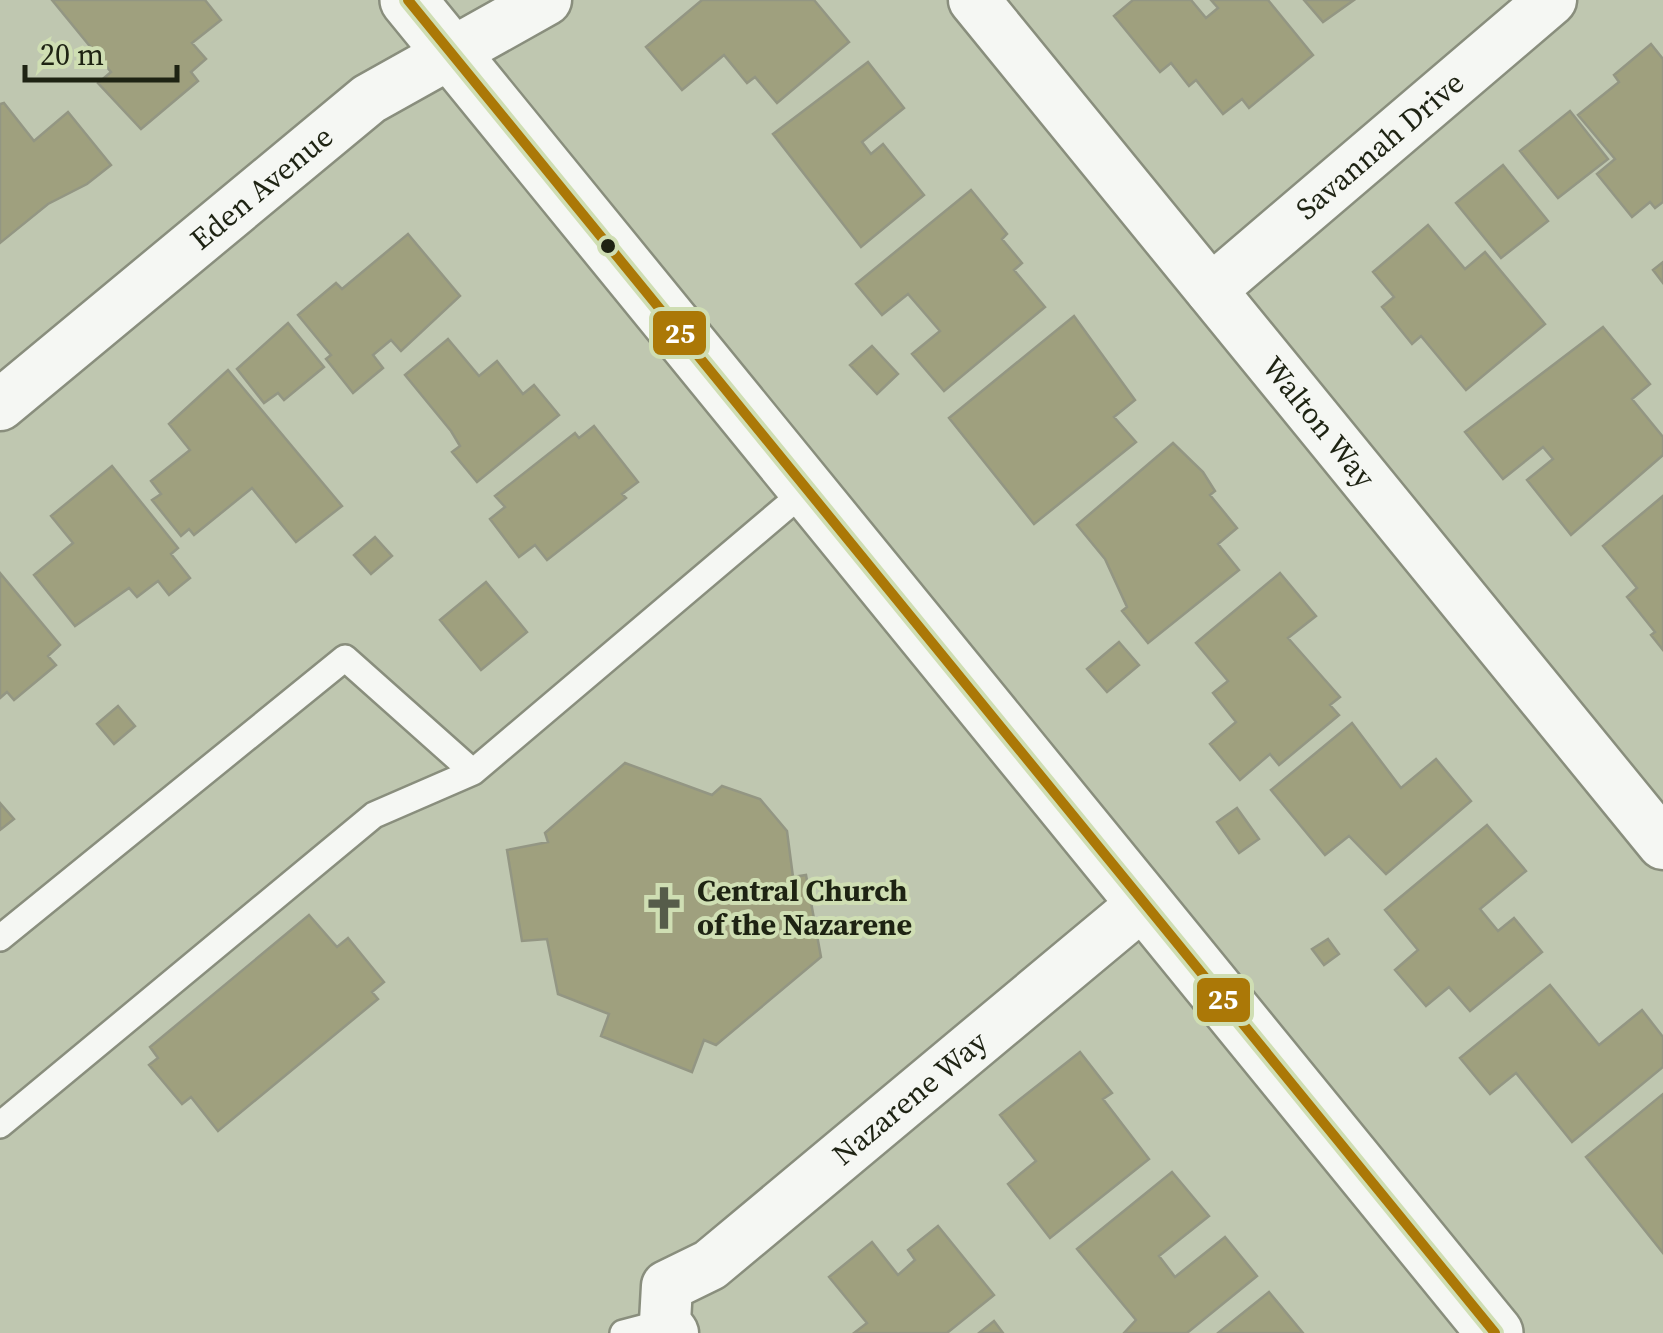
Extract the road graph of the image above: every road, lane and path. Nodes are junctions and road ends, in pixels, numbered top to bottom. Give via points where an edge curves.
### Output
1 (408, 0) edge
2 (546, 0) edge
3 (974, 0) edge
4 (1552, 0) edge
5 (452, 54) junction
6 (1211, 290) junction
7 (4, 394) edge
8 (806, 490) junction
9 (473, 772) junction
10 (1663, 844) edge
11 (1145, 902) junction
12 (0, 938) edge
13 (0, 1125) edge
14 (657, 1318) edge
15 (1496, 1333) edge

1 - 5 street
2 - 5 street, Eden Avenue
3 - 6 street, Walton Way
4 - 6 street, Savannah Drive
5 - 7 street, Eden Avenue via 369,98
5 - 8 street
6 - 10 street, Walton Way
8 - 9 lane
8 - 11 street
9 - 12 lane via 345,658
9 - 13 lane via 374,814
11 - 14 street, Nazarene Way via 710,1265
11 - 15 street

